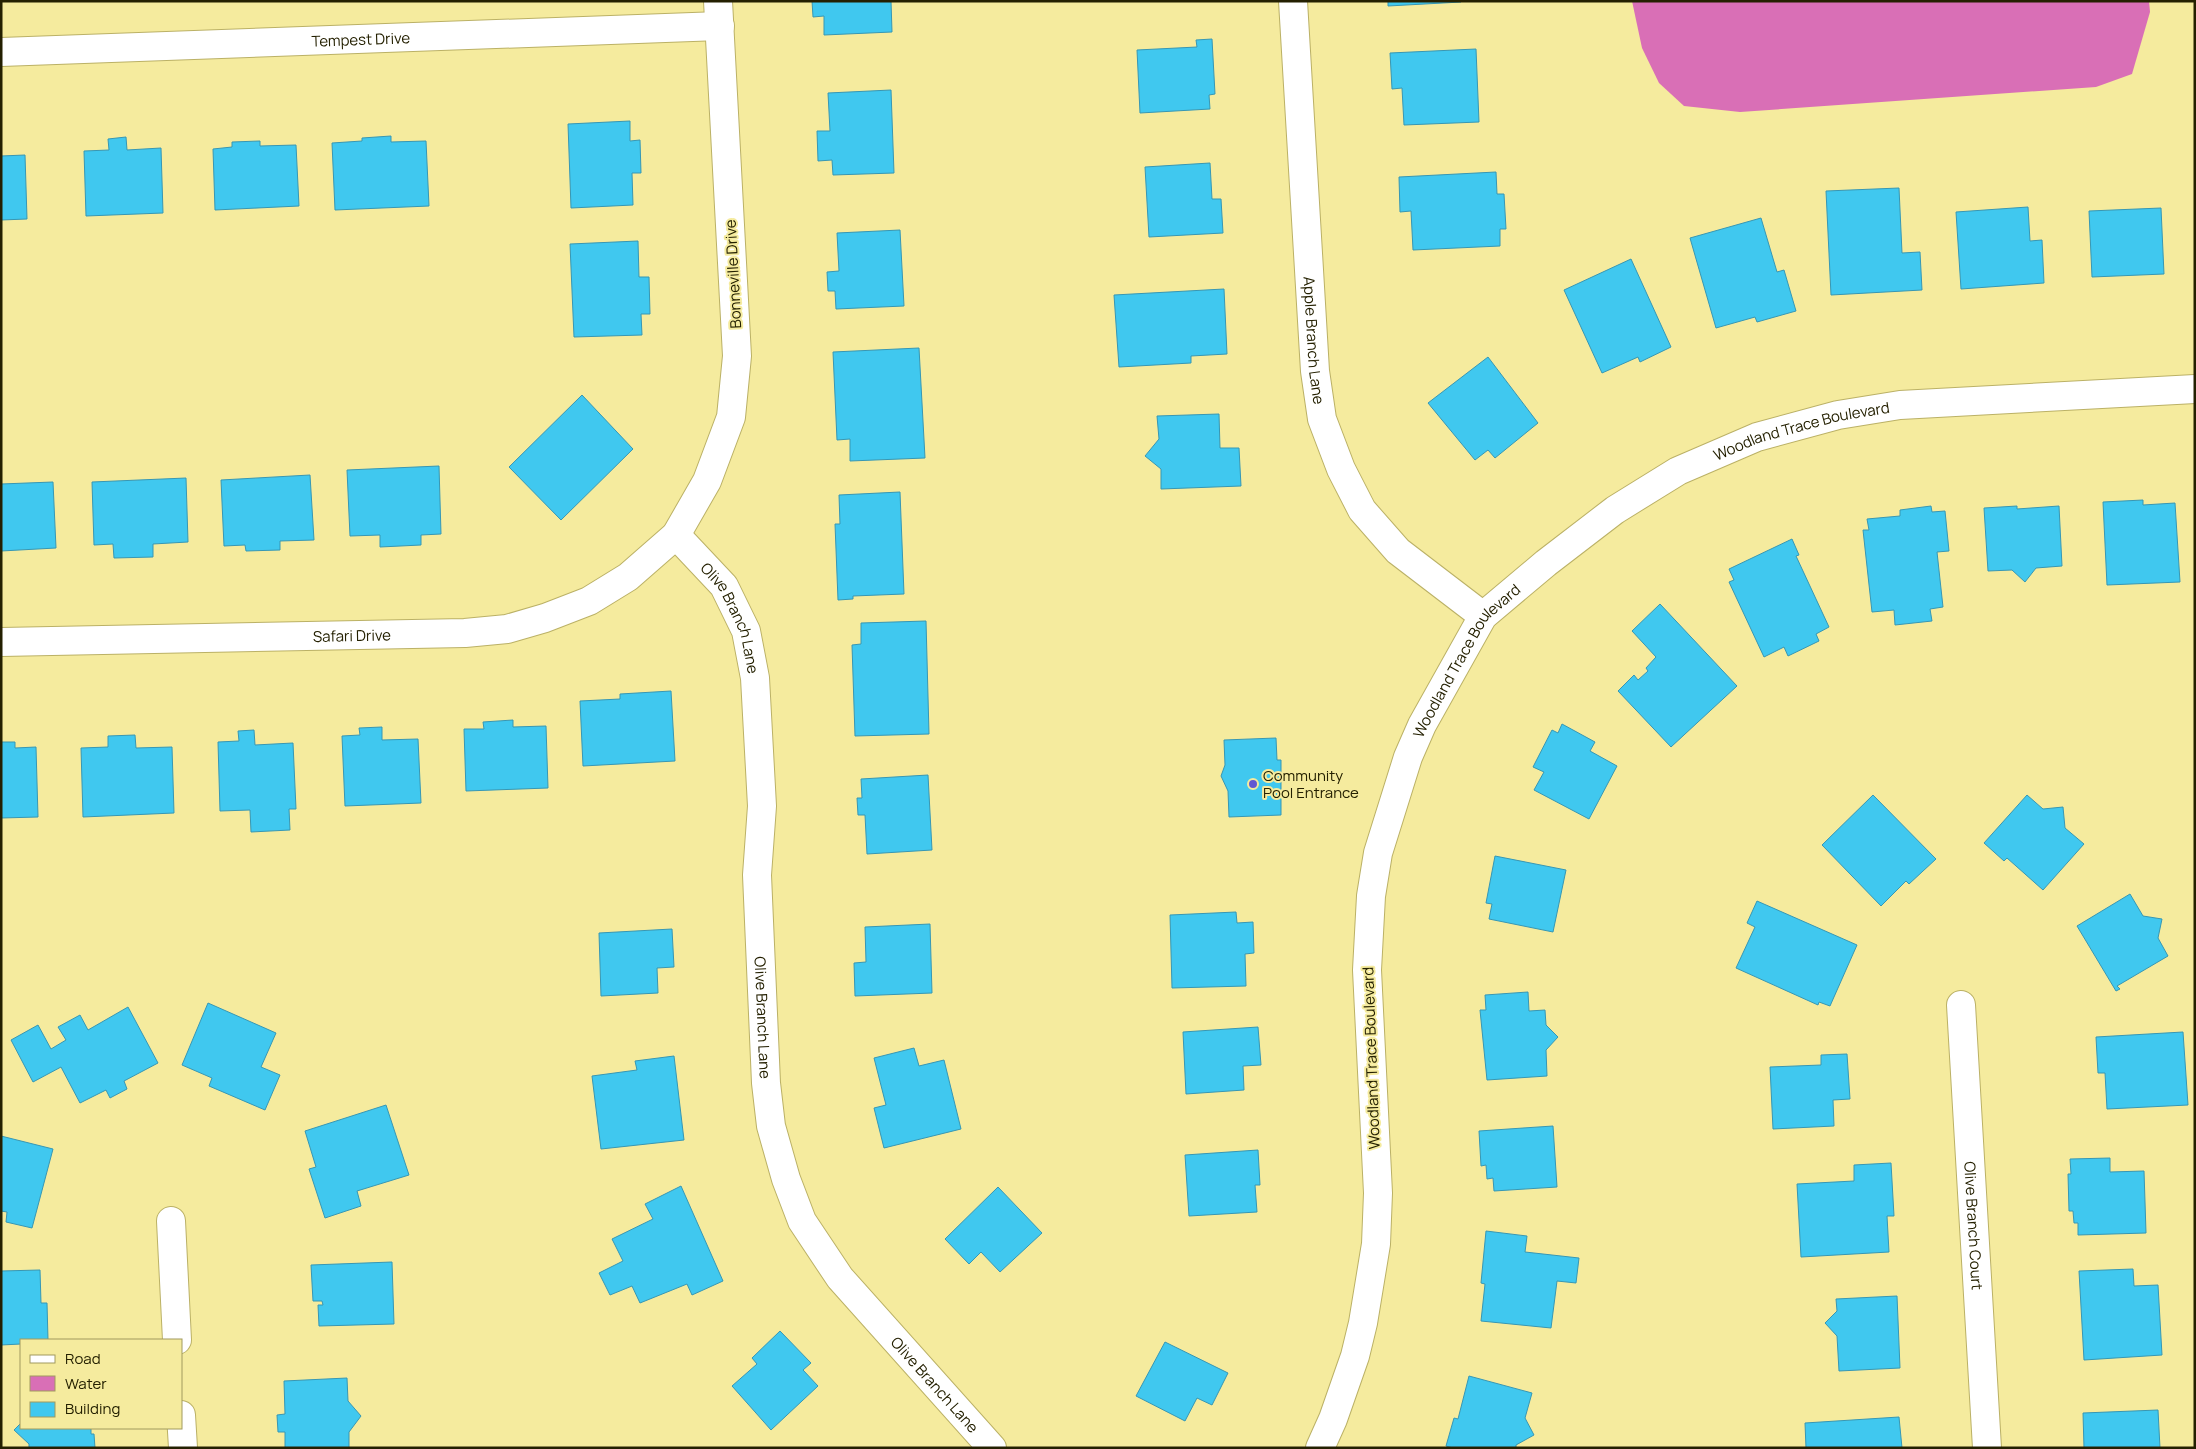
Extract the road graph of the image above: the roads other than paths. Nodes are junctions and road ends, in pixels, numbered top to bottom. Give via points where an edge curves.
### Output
1 (1293, 1) edge
2 (719, 14) edge
3 (1, 52) edge
4 (2195, 389) edge
5 (676, 535) junction
6 (1484, 616) junction
7 (1, 642) edge
8 (1961, 1005) dead end
9 (171, 1221) dead end
10 (177, 1339) edge
11 (182, 1429) edge
12 (183, 1448) edge
13 (992, 1448) edge
14 (1320, 1448) edge
15 (1986, 1448) edge

1 - 6 street, Apple Branch Lane via 1315,371 1322,419 1340,469 1362,510 1398,551
2 - 3 street, Tempest Drive
2 - 5 street, Bonneville Drive via 737,356 731,417 707,481
4 - 6 street, Woodland Trace Boulevard via 1900,405 1838,414 1757,437 1678,471 1615,510
5 - 7 street, Safari Drive via 628,577 589,601 507,629 464,633
5 - 13 street, Olive Branch Lane via 724,586 746,631 755,678 762,806 757,875 766,1084 771,1126 786,1179 802,1221 840,1278
6 - 14 street, Woodland Trace Boulevard via 1422,725 1378,853 1370,896 1366,970 1378,1194 1376,1244 1355,1356
8 - 15 street, Olive Branch Court
9 - 10 street
11 - 12 street

